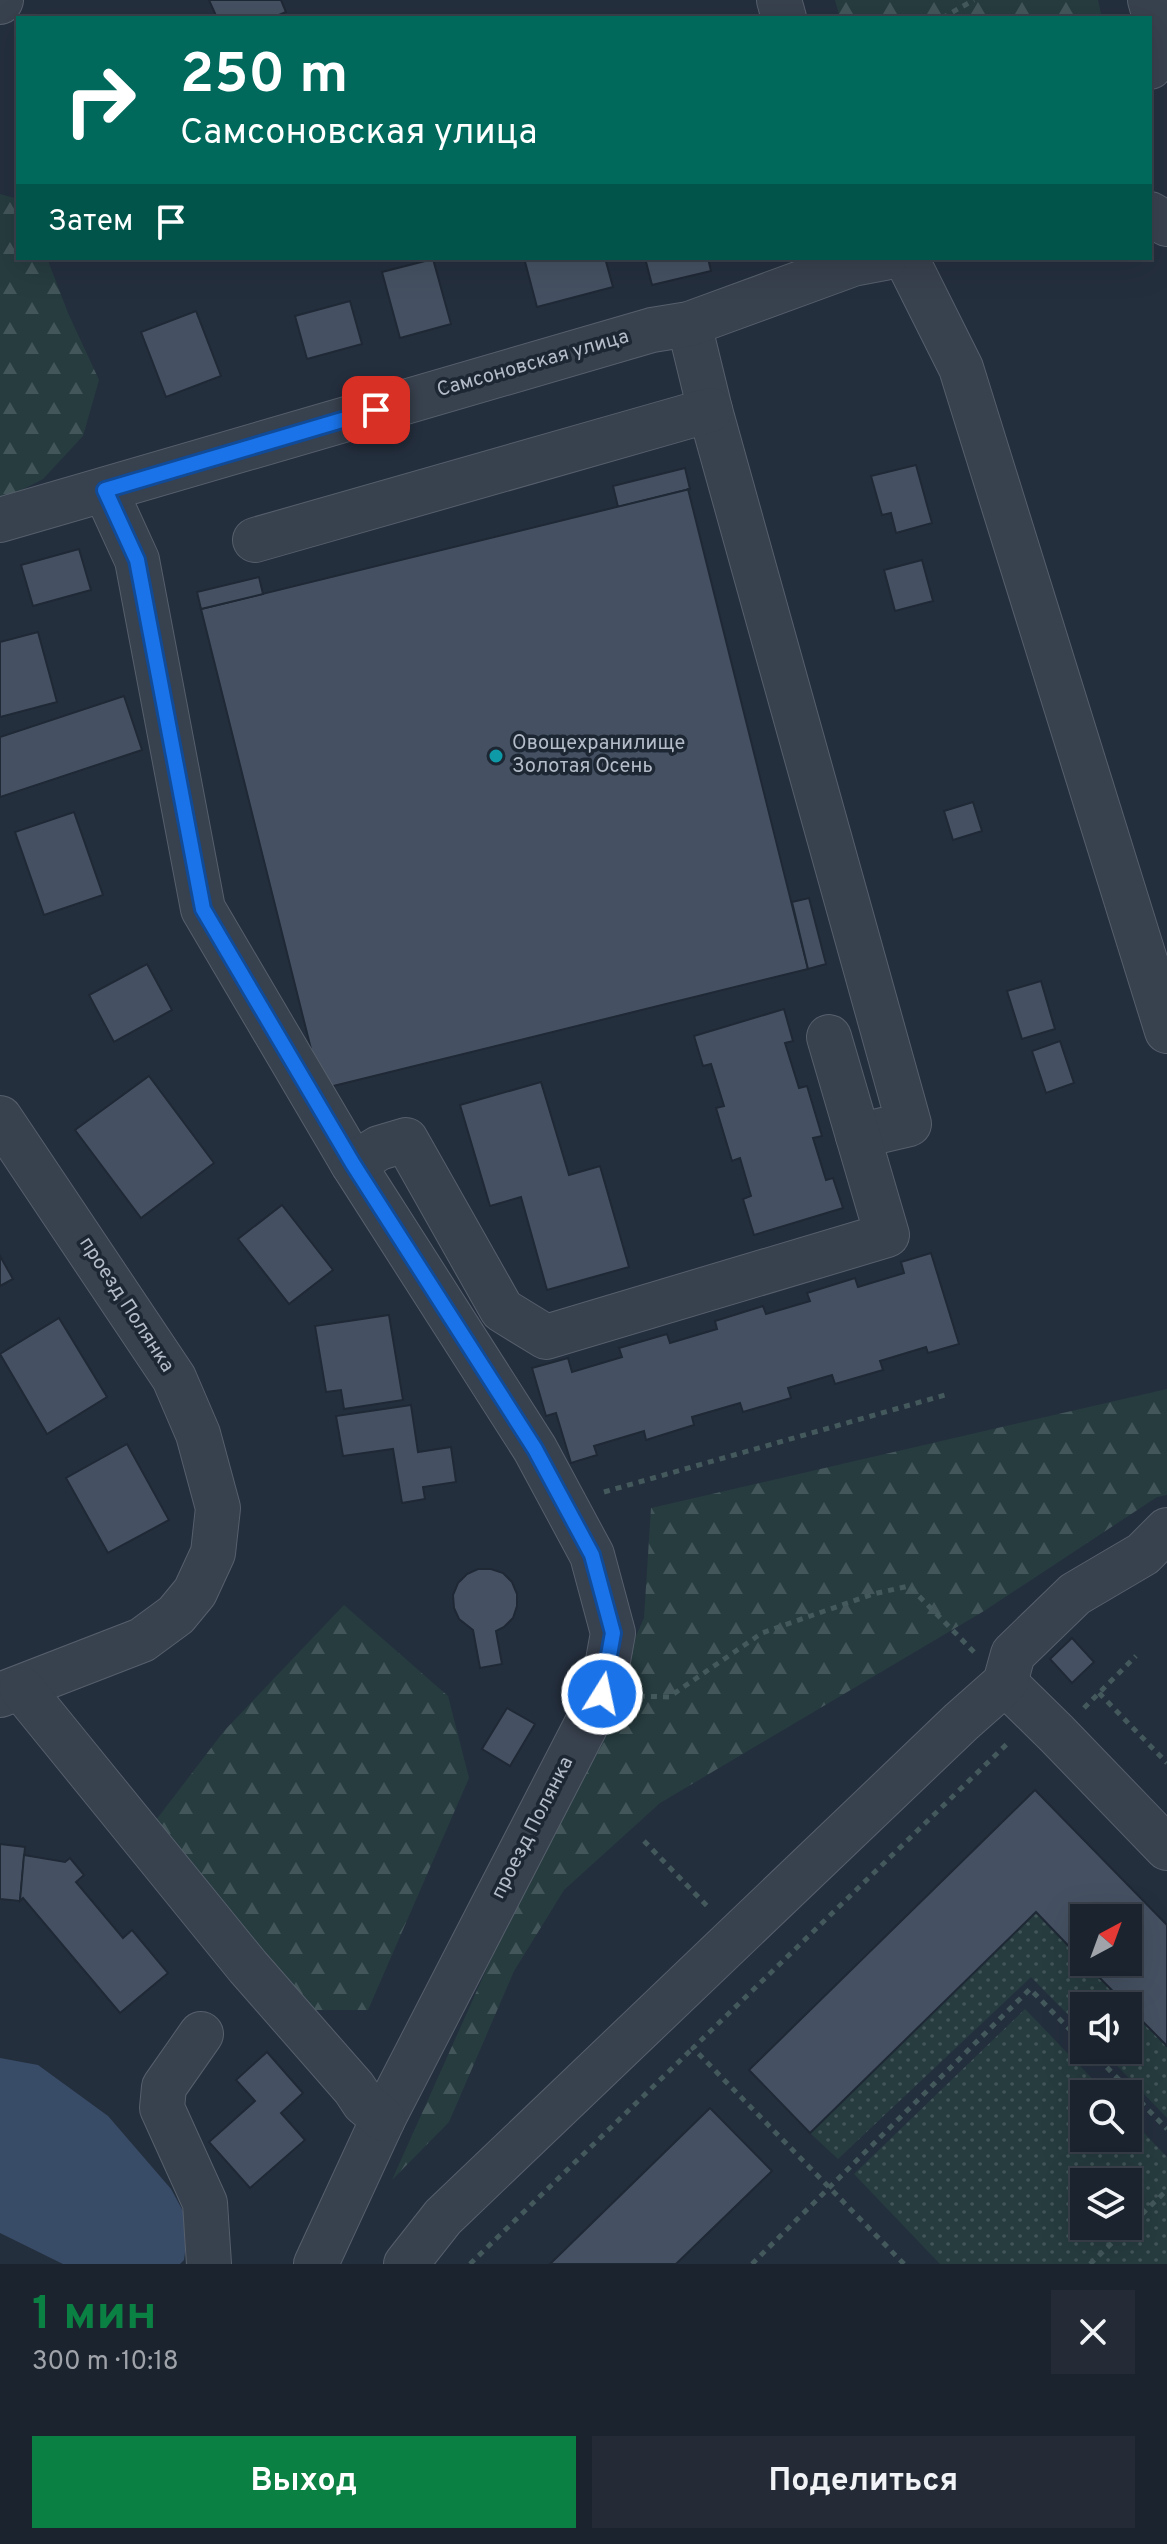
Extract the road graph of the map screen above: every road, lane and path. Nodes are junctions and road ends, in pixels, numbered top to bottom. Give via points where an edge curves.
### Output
1 (974, 0) edge
2 (1150, 0) edge
3 (946, 16) edge
4 (1152, 64) edge
5 (863, 260) edge
6 (907, 260) edge
7 (671, 327) junction
8 (710, 410) junction
9 (105, 490) junction
10 (0, 520) edge
11 (255, 540) dead end
12 (1167, 1031) edge
13 (829, 1037) dead end
14 (0, 1118) edge
15 (858, 1136) junction
16 (353, 1164) junction
17 (945, 1395) dead end
18 (564, 1503) junction
19 (1159, 1553) edge
20 (1136, 1656) dead end
21 (1005, 1683) junction
22 (11, 1692) edge
23 (1099, 1693) junction
24 (602, 1694) junction
25 (1057, 1734) junction
26 (1009, 1742) dead end
27 (1167, 1763) edge
28 (1167, 1848) edge
29 (1070, 2030) edge
30 (201, 2034) dead end
31 (693, 2048) junction
32 (1104, 2064) edge
33 (383, 2119) junction
34 (1167, 2129) edge
35 (830, 2188) junction
36 (1167, 2190) edge
37 (1092, 2263) edge
38 (209, 2264) edge
39 (316, 2264) edge
40 (406, 2264) edge
41 (470, 2264) edge
42 (752, 2264) edge
43 (904, 2264) edge

1 - 3 path
2 - 4 street via 1164,49
5 - 7 street, Самсоновская улица
6 - 12 street via 961,368
7 - 8 street
7 - 9 street, Самсоновская улица
8 - 11 street
8 - 15 street via 909,1124
9 - 10 street, Самсоновская улица
9 - 16 street, проезд Полянка via 137,560 203,909
13 - 15 street
14 - 22 street, проезд Полянка via 174,1378 198,1434 218,1508 213,1553 195,1592 176,1615 142,1640
15 - 16 street via 887,1235 546,1337 502,1310 406,1140
16 - 18 street, проезд Полянка
17 - 18 path
18 - 24 street, проезд Полянка via 592,1555 613,1633
19 - 21 street via 1075,1594 1013,1654
20 - 23 path
21 - 24 path via 909,1586 762,1633 669,1697
21 - 25 street
21 - 40 street via 443,2217
22 - 33 street, проезд Полянка
23 - 25 path
23 - 27 path
24 - 33 street, проезд Полянка
25 - 28 street
26 - 31 path
29 - 35 path via 1030,1989
30 - 38 street via 164,2087 162,2108 205,2203
31 - 35 path
31 - 41 path
32 - 34 path
33 - 39 street, проезд Полянка
35 - 42 path
35 - 43 path
36 - 37 path

